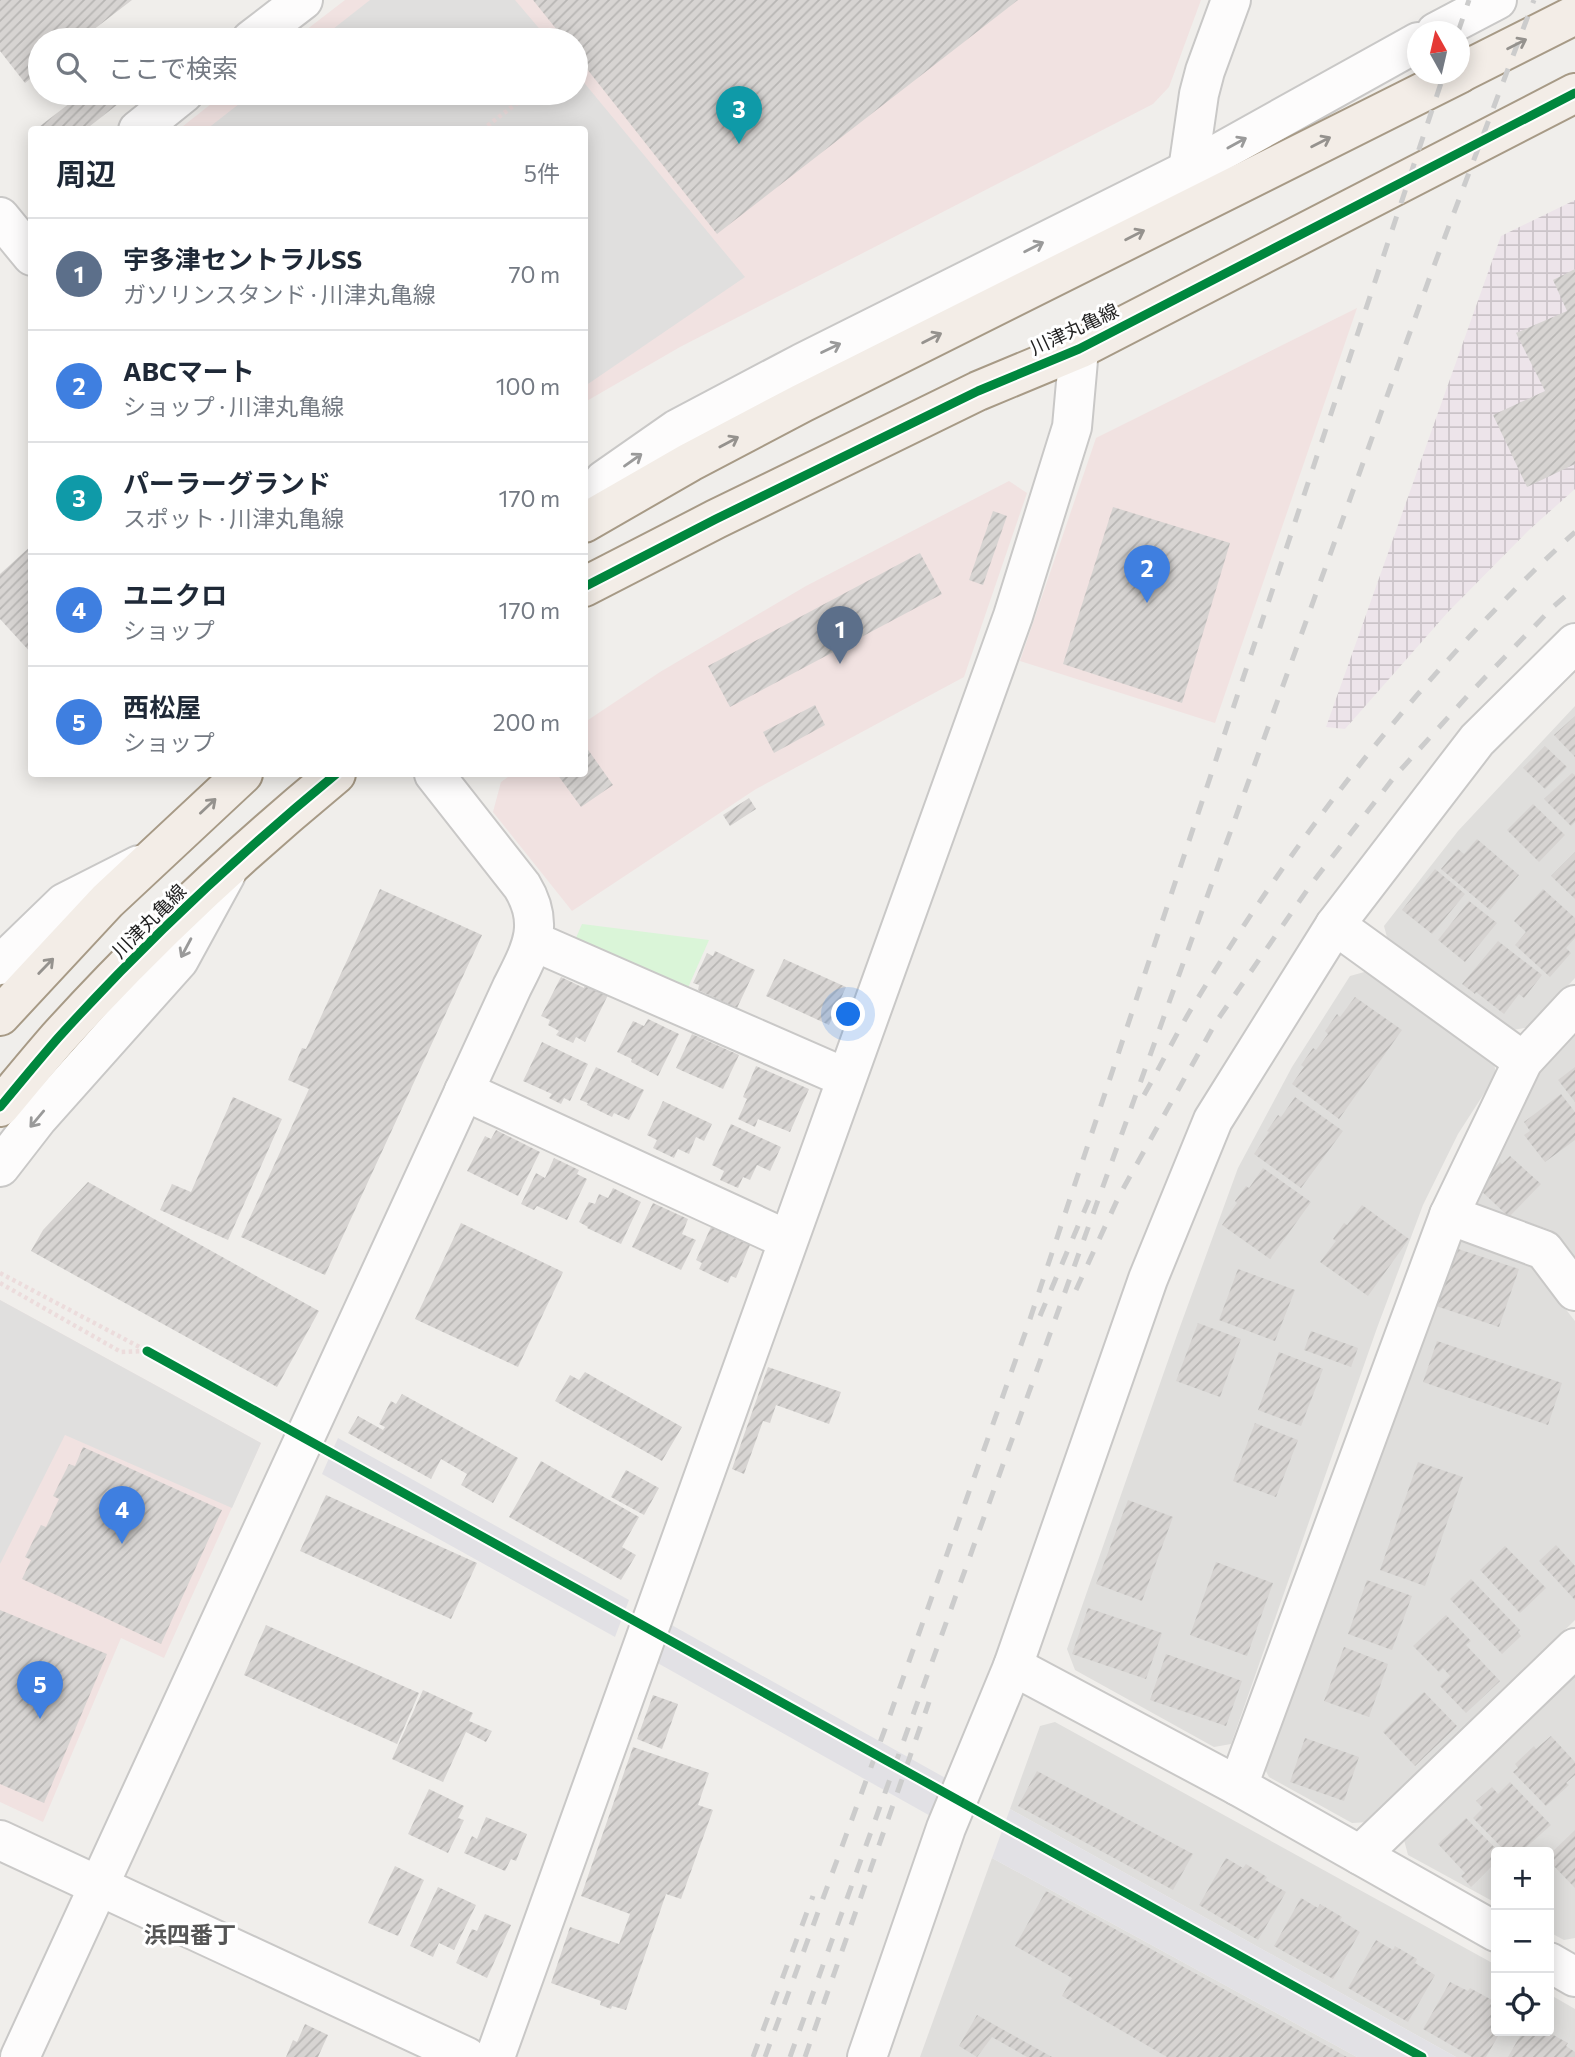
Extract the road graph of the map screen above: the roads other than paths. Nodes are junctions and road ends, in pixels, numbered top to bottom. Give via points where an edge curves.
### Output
1 (303, 0) edge
2 (1231, 0) edge
3 (1497, 0) edge
4 (1575, 16) edge
5 (1457, 21) edge
6 (267, 28) edge
7 (1407, 49) edge
8 (1470, 68) edge
9 (1433, 84) edge
10 (1575, 93) edge
11 (169, 105) edge
12 (143, 126) edge
13 (1191, 188) junction
14 (1079, 349) junction
15 (588, 501) edge
16 (588, 521) edge
17 (588, 585) edge
18 (1575, 643) edge
19 (240, 777) edge
20 (332, 777) edge
21 (436, 777) edge
22 (154, 856) junction
23 (230, 866) junction
24 (1335, 925) junction
25 (533, 941) junction
26 (0, 965) edge
27 (1575, 1005) edge
28 (0, 1016) edge
29 (1523, 1061) junction
30 (846, 1078) junction
31 (464, 1091) junction
32 (0, 1108) edge
33 (0, 1167) edge
34 (1449, 1214) junction
35 (788, 1240) junction
36 (1575, 1291) edge
37 (1575, 1648) edge
38 (1013, 1666) junction
39 (1238, 1786) junction
40 (0, 1840) edge
41 (1360, 1856) junction
42 (99, 1886) junction
43 (1491, 1929) edge
44 (1554, 1965) edge
45 (1575, 1977) edge
46 (20, 2057) edge
47 (467, 2057) edge
48 (495, 2057) edge
49 (867, 2057) edge

1 - 6 street
2 - 13 street via 1199,94
3 - 5 street
8 -> 4 main road
13 -> 7 street
13 -> 9 main road
10 - 14 main road, 川津丸亀線
11 - 12 street
15 -> 13 street via 604,480 677,429 802,363
16 -> 13 main road
14 - 17 main road, 川津丸亀線 via 978,391
14 - 30 street via 1072,427 1017,603
18 - 24 street via 1477,740
22 -> 19 main road
20 - 23 main road, 川津丸亀線
21 - 25 street via 531,900
22 - 26 street via 64,903
28 -> 22 main road
23 - 32 main road, 川津丸亀線 via 77,1018
23 -> 33 street via 179,960
24 - 29 street
24 - 38 street via 1213,1120 1148,1279
25 - 30 street
25 - 31 street
27 - 29 street
29 - 34 street
30 - 35 street
31 - 35 street
31 - 42 street
34 - 36 street via 1544,1250
34 - 39 street
35 - 48 street
37 - 41 street
38 - 39 street
38 - 49 street via 946,1828
39 - 41 street
40 - 42 street
41 - 43 street
42 - 46 street
42 - 47 street
44 - 45 street

